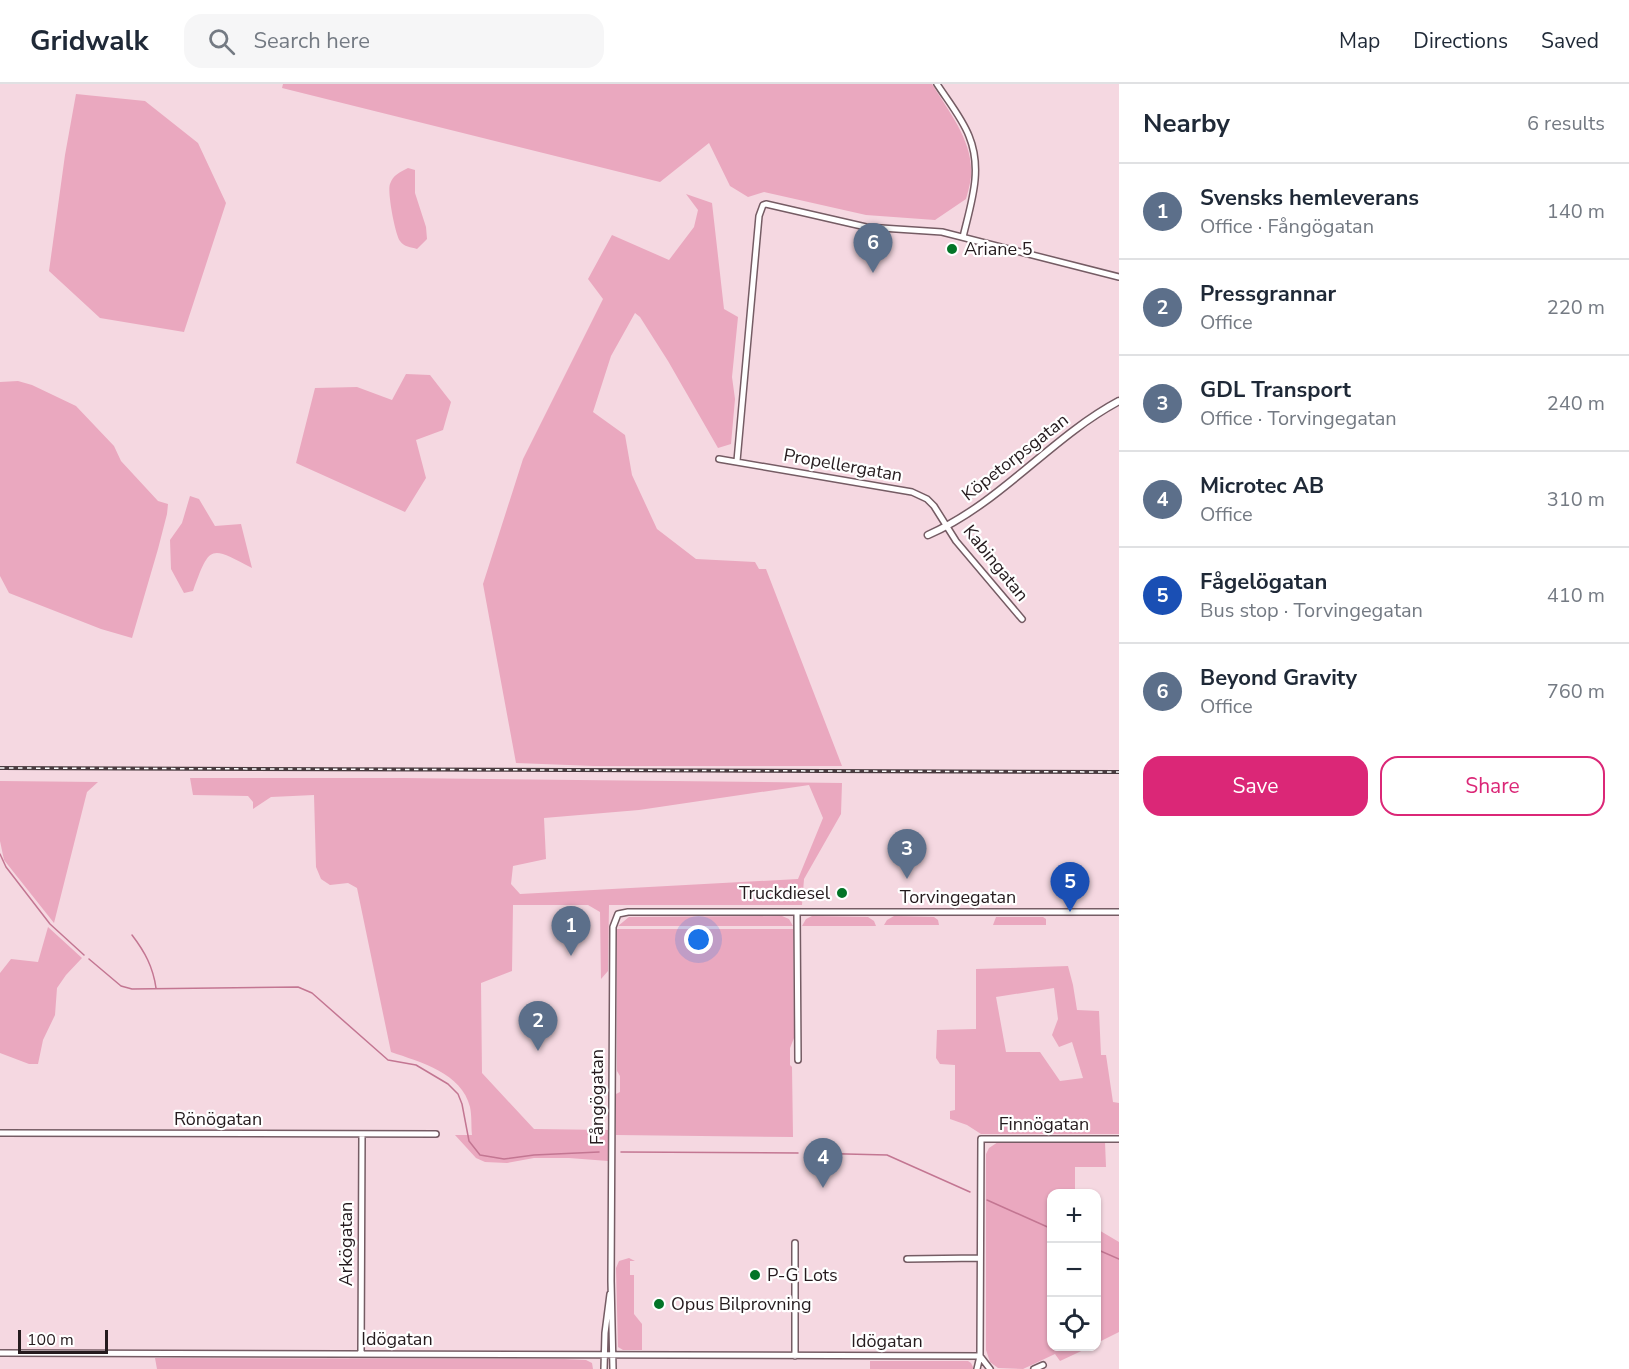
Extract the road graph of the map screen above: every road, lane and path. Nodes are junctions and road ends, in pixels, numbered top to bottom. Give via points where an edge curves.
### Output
1 (937, 84) edge
2 (963, 237) junction
3 (1119, 277) edge
4 (1119, 401) edge
5 (719, 459) dead end
6 (737, 461) junction
7 (947, 526) junction
8 (928, 535) dead end
9 (1022, 619) dead end
10 (797, 912) junction
11 (1119, 912) edge
12 (618, 914) joint
13 (798, 1060) dead end
14 (0, 1133) edge
15 (362, 1134) junction
16 (435, 1134) dead end
17 (1119, 1139) edge
18 (795, 1244) dead end
19 (980, 1258) junction
20 (907, 1259) dead end
21 (611, 1281) junction
22 (0, 1353) edge
23 (361, 1354) junction
24 (604, 1356) junction
25 (613, 1356) junction
26 (795, 1356) junction
27 (980, 1356) junction
28 (1043, 1365) dead end
29 (604, 1369) edge
30 (613, 1369) edge
31 (977, 1369) edge
32 (990, 1369) edge
33 (1034, 1369) edge

1 - 2 street via 969,135 975,156 976,181
2 - 3 street
2 - 6 street via 866,227 761,206
4 - 7 street, Köpetorpsgatan via 1065,437 987,501
5 - 6 street, Propellergatan
6 - 7 street, Propellergatan via 912,492 927,499
7 - 8 street, Köpetorpsgatan
7 - 9 street, Kabingatan
10 - 11 street, Torvingegatan
10 - 12 street, Torvingegatan
10 - 13 street
12 - 21 street, Fångögatan via 613,927
14 - 15 street, Rönögatan
15 - 16 street, Rönögatan
15 - 23 street, Arkögatan
17 - 19 street, Finnögatan via 981,1139
18 - 26 street
19 - 20 street
19 - 27 street, Finnögatan
21 - 24 street, Fångögatan
21 - 25 street, Fångögatan
22 - 23 street, Idögatan
23 - 24 street, Idögatan
24 - 25 street, Idögatan
24 - 29 street, Fångögatan
25 - 26 street, Idögatan
25 - 30 street, Fångögatan
26 - 27 street, Idögatan
27 - 31 street, Finnögatan
27 - 32 street
28 - 33 street

